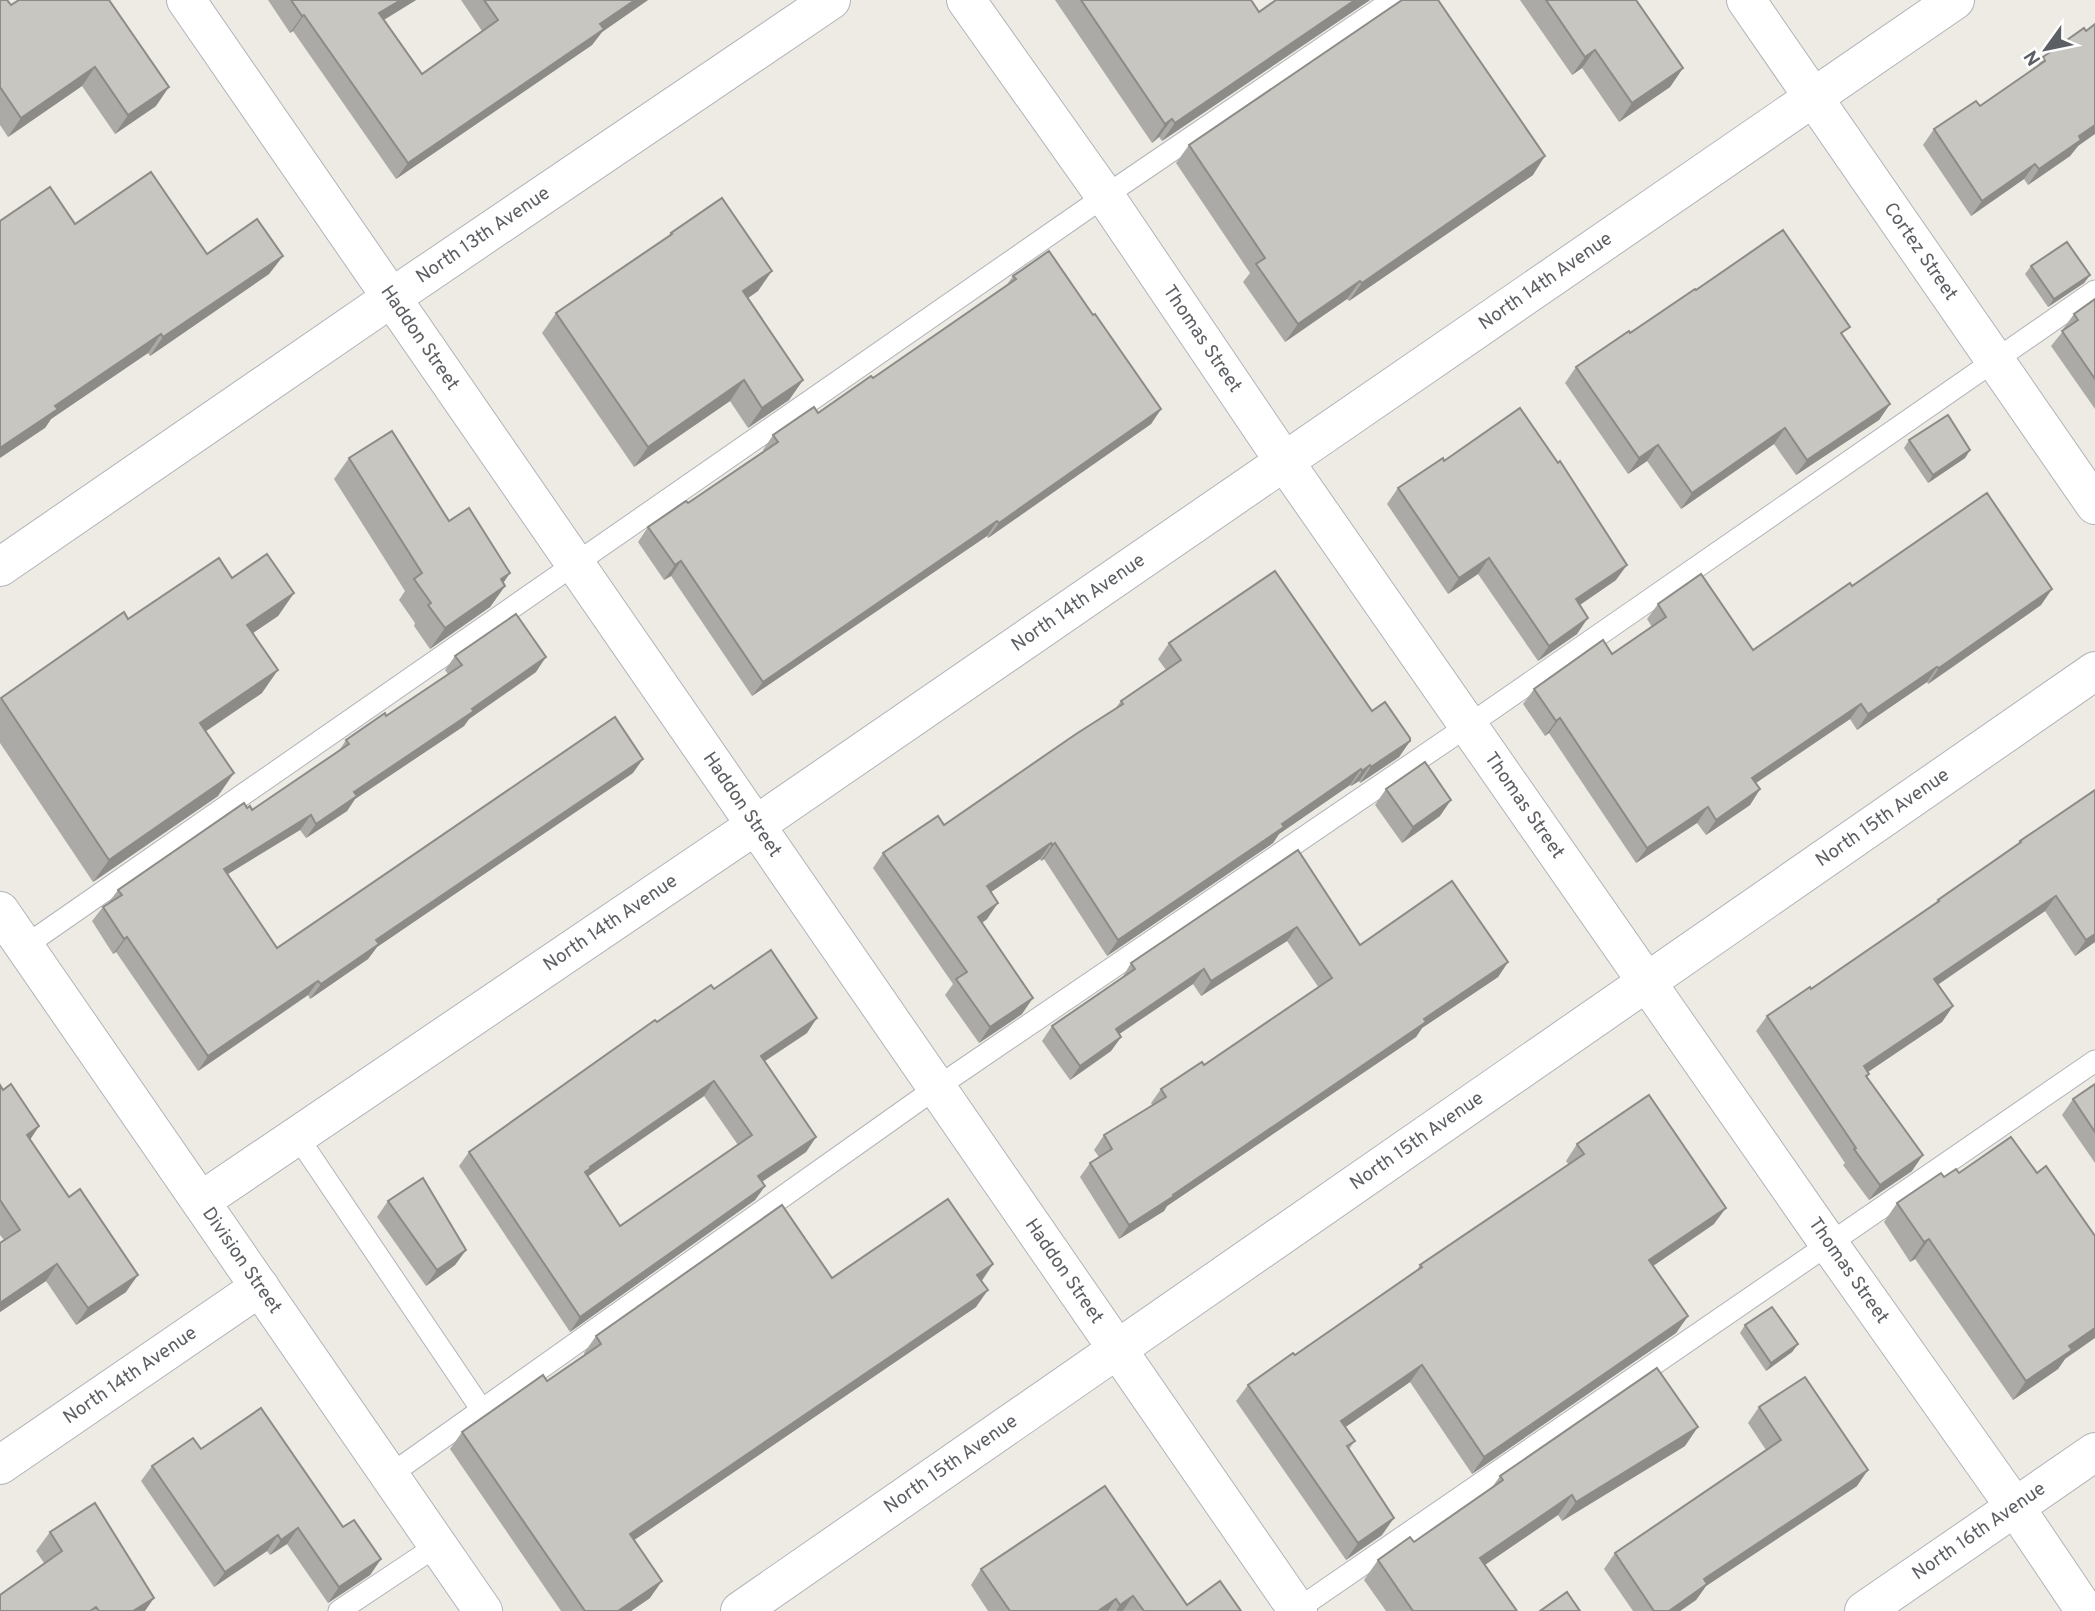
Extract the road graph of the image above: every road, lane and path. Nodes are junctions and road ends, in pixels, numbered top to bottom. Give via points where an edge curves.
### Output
1 (186, 0) edge
2 (831, 0) edge
3 (966, 0) edge
4 (1393, 0) edge
5 (1746, 0) edge
6 (1955, 0) edge
7 (1814, 97) junction
8 (1105, 196) junction
9 (2095, 291) edge
10 (391, 298) junction
11 (1995, 360) junction
12 (1284, 461) junction
13 (2095, 505) edge
14 (576, 565) junction
15 (0, 567) edge
16 (2095, 671) edge
17 (1469, 724) junction
18 (756, 825) junction
19 (0, 911) edge
20 (24, 946) junction
21 (1647, 981) junction
22 (2095, 1062) edge
23 (936, 1088) junction
24 (297, 1136) junction
25 (201, 1201) junction
26 (1829, 1244) junction
27 (260, 1287) junction
28 (1117, 1350) junction
29 (482, 1410) junction
30 (2095, 1452) edge
31 (0, 1465) edge
32 (390, 1475) junction
33 (2015, 1507) junction
34 (438, 1545) junction
35 (340, 1611) edge
36 (483, 1611) edge
37 (740, 1611) edge
38 (1297, 1611) edge
39 (1864, 1611) edge
40 (2085, 1611) edge

1 - 10 street, Haddon Street
2 - 10 street, North 13th Avenue
3 - 8 street, Thomas Street
4 - 8 lane
5 - 7 street, Cortez Street
6 - 7 street, North 14th Avenue
7 - 11 street, Cortez Street
7 - 12 street, North 14th Avenue
8 - 12 street, Thomas Street
8 - 14 lane
9 - 11 lane
10 - 14 street, Haddon Street
10 - 15 street, North 13th Avenue
11 - 13 street, Cortez Street
11 - 17 lane
12 - 17 street, Thomas Street
12 - 18 street, North 14th Avenue
14 - 18 street, Haddon Street
14 - 20 lane
16 - 21 street, North 15th Avenue
17 - 21 street, Thomas Street
17 - 23 lane
18 - 23 street, Haddon Street
18 - 24 street, North 14th Avenue
19 - 20 street, Division Street
20 - 25 street, Division Street
21 - 26 street, Thomas Street
21 - 28 street, North 15th Avenue
22 - 26 lane
23 - 28 street, Haddon Street
23 - 29 lane
24 - 25 street, North 14th Avenue
24 - 29 lane
25 - 27 street, Division Street
26 - 33 street, Thomas Street
26 - 38 lane
27 - 31 street, North 14th Avenue
27 - 32 street, Division Street
28 - 37 street, North 15th Avenue
28 - 38 street, Haddon Street
29 - 32 lane
30 - 33 street, North 16th Avenue
32 - 34 street, Division Street
33 - 39 street, North 16th Avenue
33 - 40 street, Thomas Street
34 - 35 lane
34 - 36 street, Division Street

